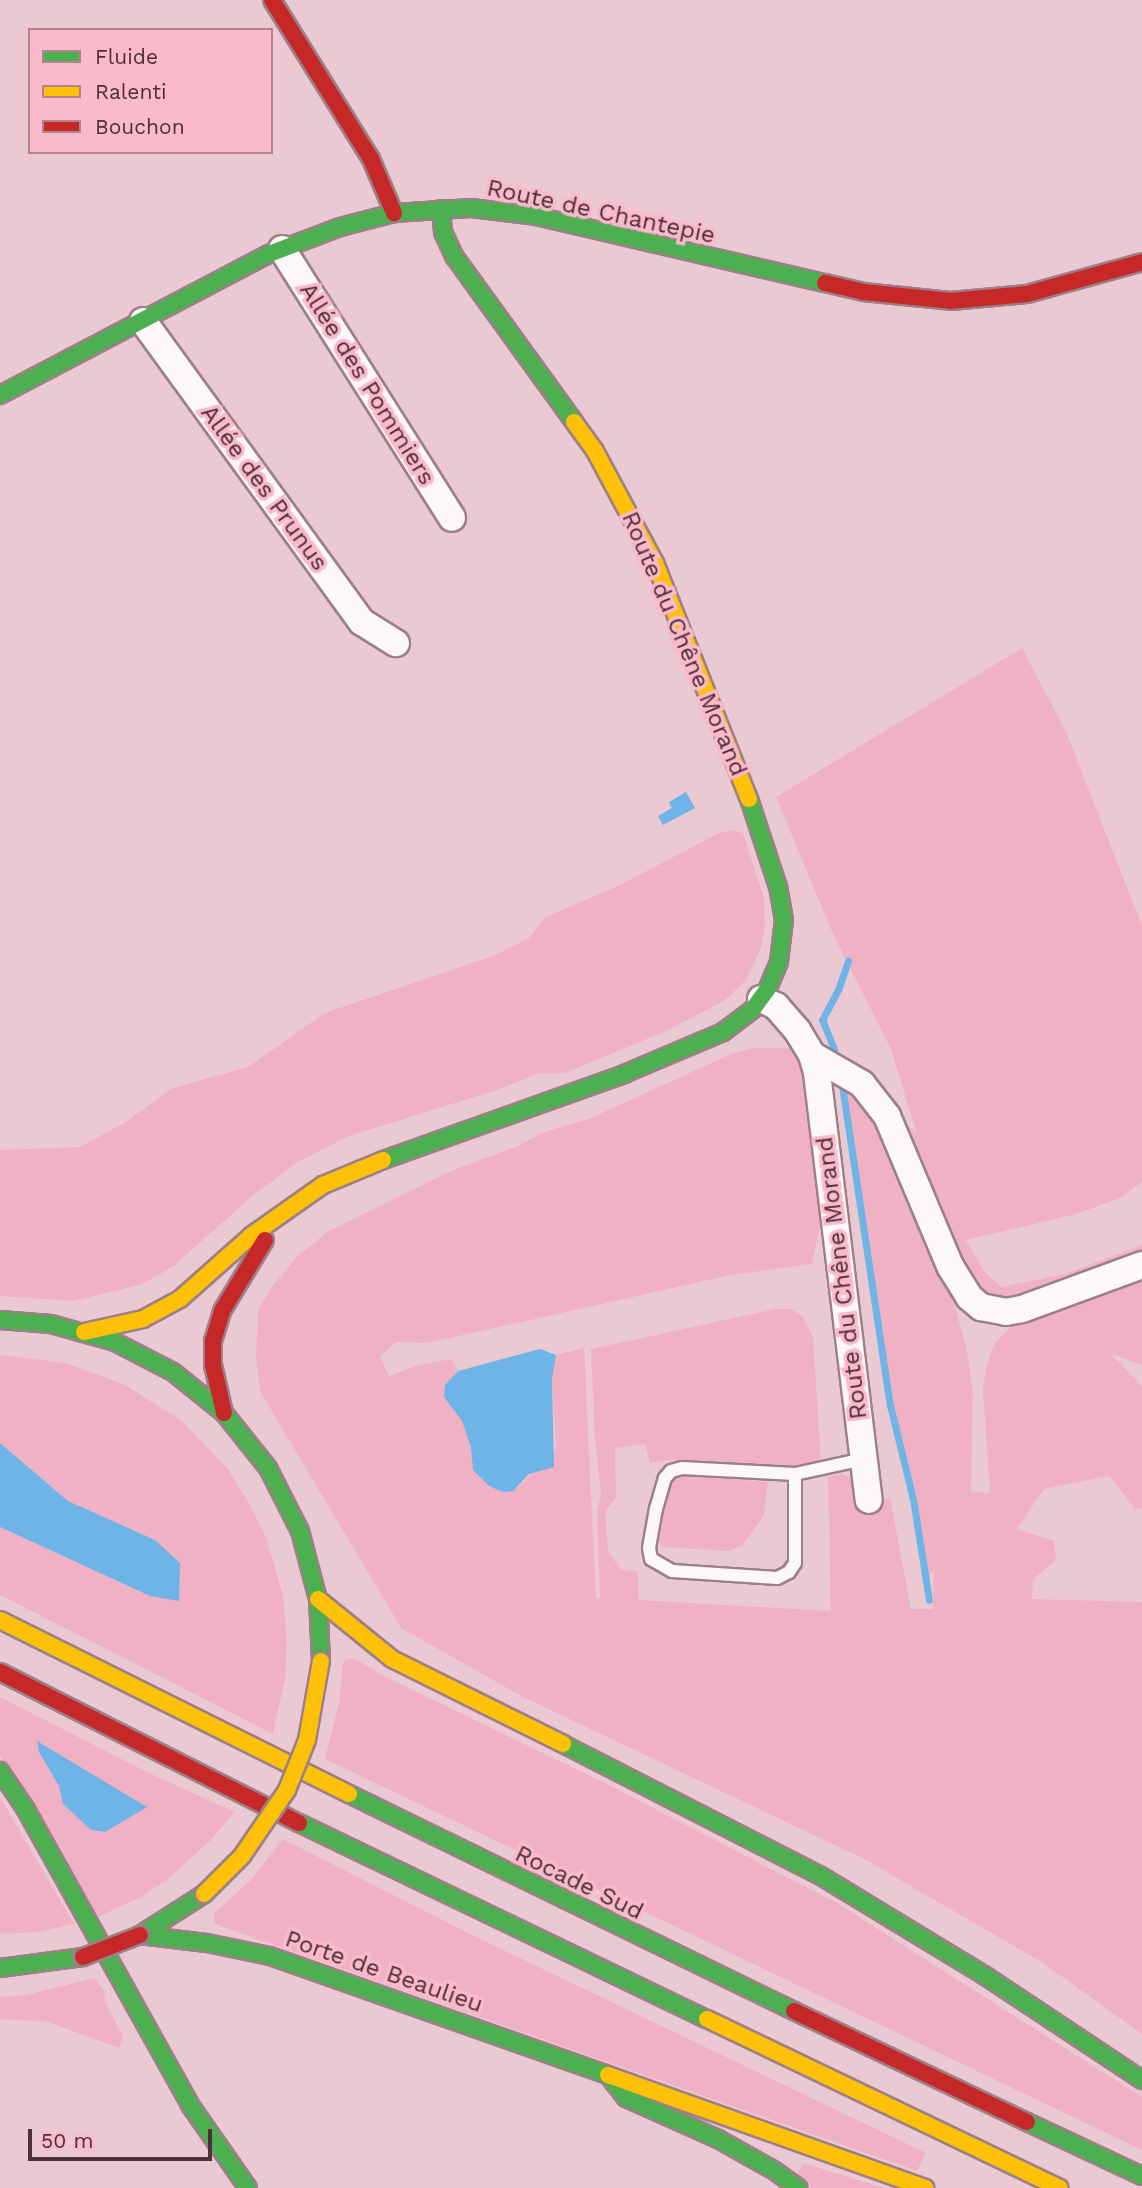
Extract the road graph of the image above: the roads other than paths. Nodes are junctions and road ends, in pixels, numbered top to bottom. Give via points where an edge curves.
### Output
1 (272, 0) edge
2 (441, 209) junction
3 (394, 213) junction
4 (282, 249) junction
5 (1142, 262) edge
6 (143, 321) junction
7 (0, 395) edge
8 (452, 518) dead end
9 (396, 643) dead end
10 (761, 999) junction
11 (812, 1055) junction
12 (285, 1211) junction
13 (1142, 1265) edge
14 (0, 1320) edge
15 (84, 1332) junction
16 (224, 1413) junction
17 (864, 1459) junction
18 (795, 1474) junction
19 (869, 1500) dead end
20 (318, 1599) junction
21 (0, 1620) edge
22 (0, 1672) edge
23 (0, 1771) edge
24 (140, 1935) junction
25 (0, 1968) edge
26 (608, 2075) junction
27 (1142, 2080) edge
28 (1142, 2176) edge
29 (248, 2188) edge
30 (798, 2188) edge
31 (926, 2188) edge
32 (1060, 2188) edge

1 - 3 main road via 371,159
2 - 3 main road, Route de Chantepie
2 - 5 main road, Route de Chantepie via 536,216 863,292 917,299 951,301 1027,294
2 - 10 main road, Route du Chêne Morand via 443,232 454,256 573,419 615,486 705,682 738,765 782,903 779,962
3 - 4 main road, Route de Chantepie
4 - 6 main road, Route de Chantepie
4 - 8 street, Allée des Pommiers
6 - 7 main road, Route de Chantepie
6 - 9 street, Allée des Prunus via 362,622
10 - 11 street, Route du Chêne Morand via 776,1006
10 - 12 main road, Route du Chêne Morand via 745,1016 709,1038 492,1123 358,1169 323,1185
11 - 13 street, Route du Chêne Morand via 862,1084 887,1116 950,1266 969,1297 981,1307 1006,1312 1022,1309
11 - 17 street, Route du Chêne Morand
12 - 15 main road, Route du Chêne Morand via 180,1299 143,1319
12 - 16 main road, Route du Chêne Morand via 222,1311 213,1340 212,1365
14 - 15 main road
15 - 16 main road via 145,1356 200,1391
16 - 20 main road via 248,1439 286,1498
17 - 18 lane
17 - 19 street, Route du Chêne Morand
18 - 18 lane via 671,1471 656,1509 649,1548 652,1559 672,1571 777,1578 789,1573 795,1563
20 - 24 main road, bridge via 321,1661 307,1740 287,1790 242,1856 204,1894
20 - 27 main road via 392,1659 821,1876 984,1975
21 - 28 main road, Rocade Sud via 653,1945
22 - 32 main road via 220,1786
23 - 29 main road via 190,2105
24 - 25 main road, bridge via 83,1957
24 - 26 main road, Porte de Beaulieu via 270,1956
26 - 30 main road via 626,2098 736,2148
26 - 31 main road, Porte de Beaulieu

